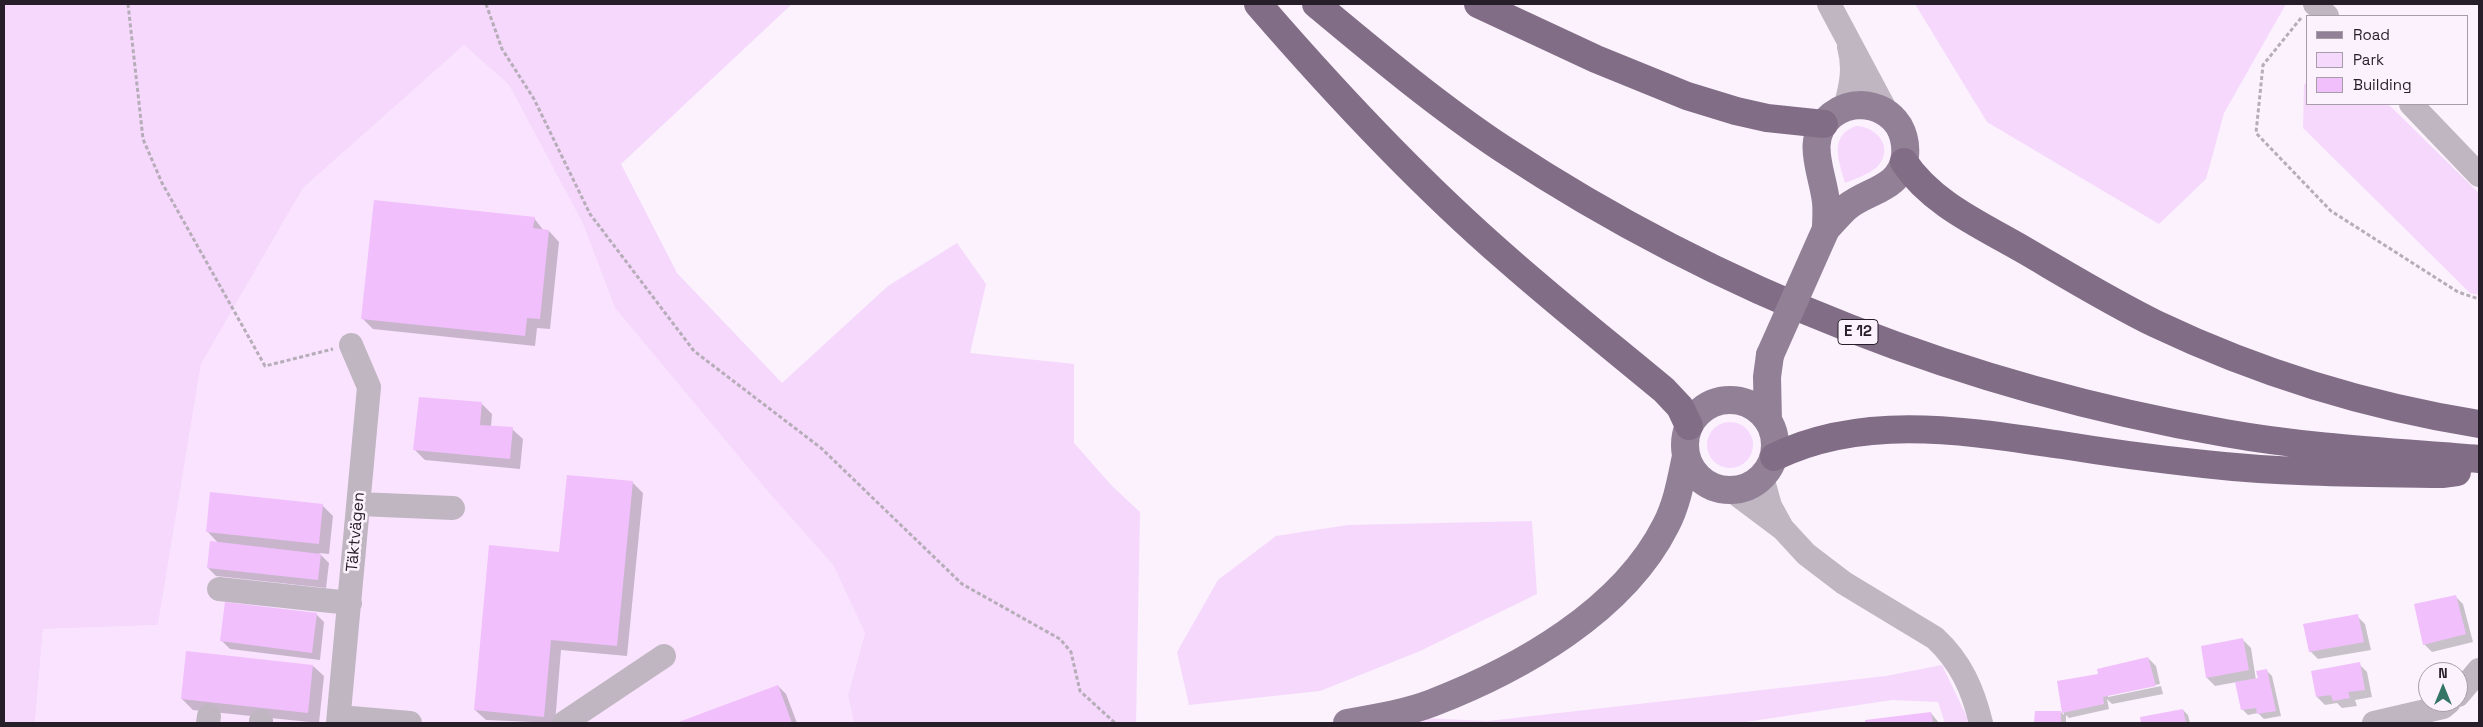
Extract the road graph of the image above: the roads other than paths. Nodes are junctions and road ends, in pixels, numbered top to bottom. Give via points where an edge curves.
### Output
1 (1258, 4) edge
2 (1316, 4) edge
3 (1338, 4) edge
4 (1478, 4) edge
5 (1829, 4) edge
6 (1844, 31) junction
7 (2412, 105) edge
8 (1845, 107) junction
9 (1887, 113) junction
10 (1824, 124) junction
11 (1904, 162) junction
12 (2479, 175) edge
13 (1826, 229) junction
14 (351, 345) road end
15 (1770, 355) junction
16 (1730, 400) junction
17 (1768, 421) junction
18 (2479, 424) edge
19 (1689, 426) junction
20 (2479, 443) edge
21 (1686, 456) junction
22 (2479, 459) edge
23 (1768, 467) junction
24 (2479, 469) edge
25 (1722, 489) junction
26 (359, 504) junction
27 (453, 508) dead end
28 (1667, 524) junction
29 (1783, 529) junction
30 (219, 589) dead end
31 (350, 602) junction
32 (664, 656) dead end
33 (2479, 670) edge
34 (2468, 683) edge
35 (2421, 712) edge
36 (339, 720) edge
37 (410, 723) edge
38 (564, 723) edge
39 (1348, 723) edge
40 (1981, 723) edge
41 (2374, 723) edge

1 - 19 highway via 1411,168 1506,258 1664,390 1680,406
2 - 22 highway, E 12 via 1502,148 1585,199 1664,244 1757,290 1855,331 1924,357 2018,386 2142,418 2334,449
3 - 20 highway, E 12 via 1431,79 1509,134 1595,188 1766,278 1860,318 2021,372 2146,404 2338,435
4 - 10 highway via 1596,59 1687,96 1767,118
5 - 6 street
6 - 8 street via 1852,72
6 - 9 street
7 - 12 street
8 - 9 main road via 1871,106
8 - 10 main road
9 - 11 main road via 1902,133
10 - 13 main road via 1819,131 1816,151 1826,202
11 - 13 main road via 1889,184 1848,206
11 - 18 highway via 1916,179 1941,201 2095,291 2195,342 2298,382 2385,405
13 - 15 main road, bridge
14 - 26 street, Täktvägen via 369,387
15 - 16 main road via 1756,376
15 - 17 main road
16 - 17 main road via 1748,404
16 - 19 main road via 1709,405
17 - 23 main road via 1775,442
19 - 21 main road
21 - 25 main road via 1696,475
21 - 28 main road via 1679,492
23 - 24 highway via 1794,447 1820,439 1856,432 1936,428 2222,466 2338,473 2442,474
23 - 25 main road via 1748,487
23 - 29 street via 1770,506
25 - 28 main road via 1684,504
25 - 29 street
26 - 27 street
26 - 31 street, Täktvägen
28 - 39 main road via 1648,556 1624,584 1551,644 1510,668 1431,704
29 - 40 street via 1806,554 1844,582 1935,638 1959,664 1974,695
30 - 31 street
31 - 36 street, Täktvägen
32 - 38 street
33 - 34 street
35 - 41 street
36 - 37 street

